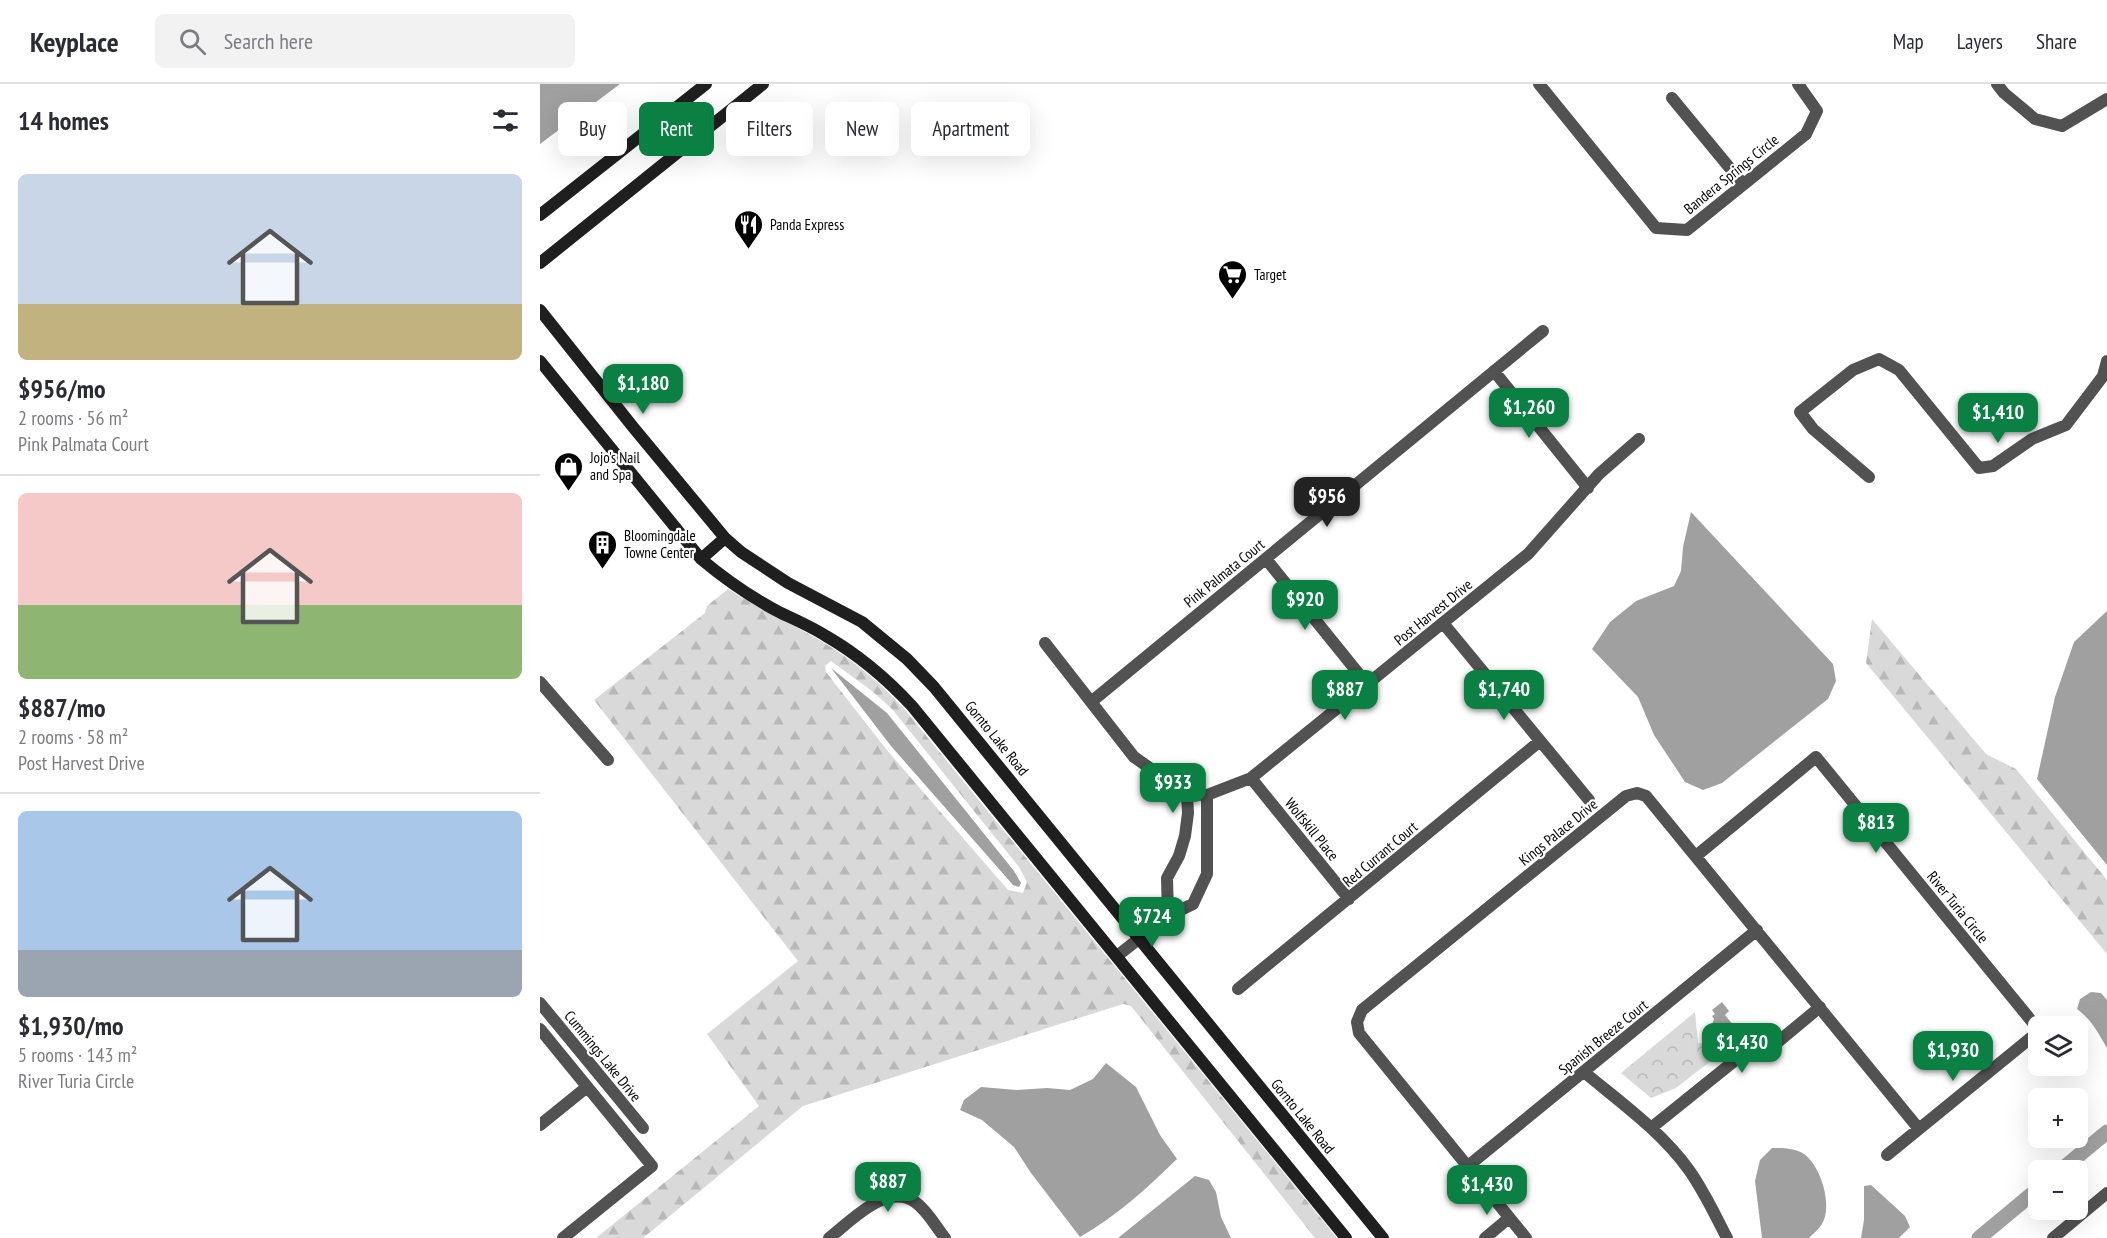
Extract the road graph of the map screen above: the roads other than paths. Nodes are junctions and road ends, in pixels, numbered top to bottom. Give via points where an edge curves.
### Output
1 (706, 84) edge
2 (763, 84) edge
3 (1798, 84) edge
4 (1997, 84) edge
5 (1544, 86) edge
6 (1672, 98) dead end
7 (2107, 99) edge
8 (1743, 184) junction
9 (540, 215) edge
10 (540, 263) edge
11 (540, 310) edge
12 (1543, 331) dead end
13 (540, 361) edge
14 (2107, 361) edge
15 (1494, 371) junction
16 (1639, 439) dead end
17 (1869, 477) dead end
18 (1588, 488) junction
19 (725, 538) junction
20 (701, 558) junction
21 (1266, 559) junction
22 (1443, 623) junction
23 (1045, 643) dead end
24 (540, 682) edge
25 (1367, 684) junction
26 (1091, 702) junction
27 (1540, 741) junction
28 (608, 760) dead end
29 (1251, 778) junction
30 (1187, 794) junction
31 (1206, 795) junction
32 (1589, 801) dead end
33 (1696, 856) junction
34 (1349, 899) junction
35 (1168, 916) junction
36 (1757, 930) junction
37 (1140, 938) junction
38 (1117, 956) junction
39 (1238, 989) dead end
40 (540, 1003) edge
41 (1820, 1007) junction
42 (2028, 1018) edge
43 (540, 1029) edge
44 (2028, 1038) edge
45 (1584, 1072) junction
46 (587, 1087) junction
47 (540, 1125) edge
48 (643, 1128) dead end
49 (1651, 1128) junction
50 (1919, 1129) junction
51 (1887, 1155) dead end
52 (1468, 1166) junction
53 (2107, 1193) edge
54 (1509, 1218) junction
55 (563, 1238) edge
56 (829, 1238) edge
57 (945, 1238) edge
58 (1347, 1238) edge
59 (1383, 1238) edge
60 (1485, 1238) edge
61 (1526, 1238) edge
62 (1727, 1238) edge
63 (2053, 1238) edge

1 - 9 street
2 - 10 street
3 - 8 street, Bandera Springs Circle via 1817,111 1806,134
4 - 7 street via 2035,119 2062,126
5 - 8 street, Bandera Springs Circle via 1656,228 1687,230
6 - 8 street
11 - 19 street, Gornto Lake Road
12 - 15 street, Pink Palmata Court
13 - 20 street
14 - 17 street via 2103,376 2066,425 2032,439 1993,466 1979,468 1899,370 1879,359 1852,370 1800,412 1813,429
15 - 18 street
15 - 21 street, Pink Palmata Court
16 - 18 street, Post Harvest Drive
18 - 22 street, Post Harvest Drive via 1528,554
19 - 20 street
19 - 37 street, Gornto Lake Road via 788,583 862,622 921,673
20 - 38 street via 747,594 836,641 896,689
21 - 25 street
21 - 26 street, Pink Palmata Court
22 - 25 street, Post Harvest Drive
22 - 27 street
23 - 26 street
24 - 28 street
25 - 29 street, Post Harvest Drive
26 - 30 street via 1134,757
27 - 32 street
27 - 34 street, Red Currant Court
29 - 31 street, Post Harvest Drive
29 - 34 street, Wolfskill Place
30 - 31 street, Post Harvest Drive
30 - 35 street via 1185,836 1167,878
31 - 35 street via 1207,874 1193,904
33 - 36 street, Kings Palace Drive
33 - 42 street, River Turia Circle via 1816,757
33 - 52 street, Kings Palace Drive via 1646,796 1626,796 1362,1010 1357,1022 1359,1033
34 - 39 street, Red Currant Court
35 - 37 street
36 - 41 street, Kings Palace Drive
36 - 45 street, Spanish Breeze Court
37 - 38 street
37 - 59 street, Gornto Lake Road
38 - 58 street
40 - 48 street, Cummings Lake Drive
41 - 49 street via 1765,1051 1738,1058
41 - 50 street, Kings Palace Drive
43 - 46 street
44 - 50 street, River Turia Circle
45 - 49 street
45 - 52 street, Spanish Breeze Court
46 - 47 street
46 - 55 street via 652,1166
49 - 62 street via 1689,1170
50 - 51 street, River Turia Circle
52 - 54 street, Kings Palace Drive
53 - 63 street
54 - 60 street
54 - 61 street, Kings Palace Drive
56 - 57 street via 871,1204 896,1196 916,1202

